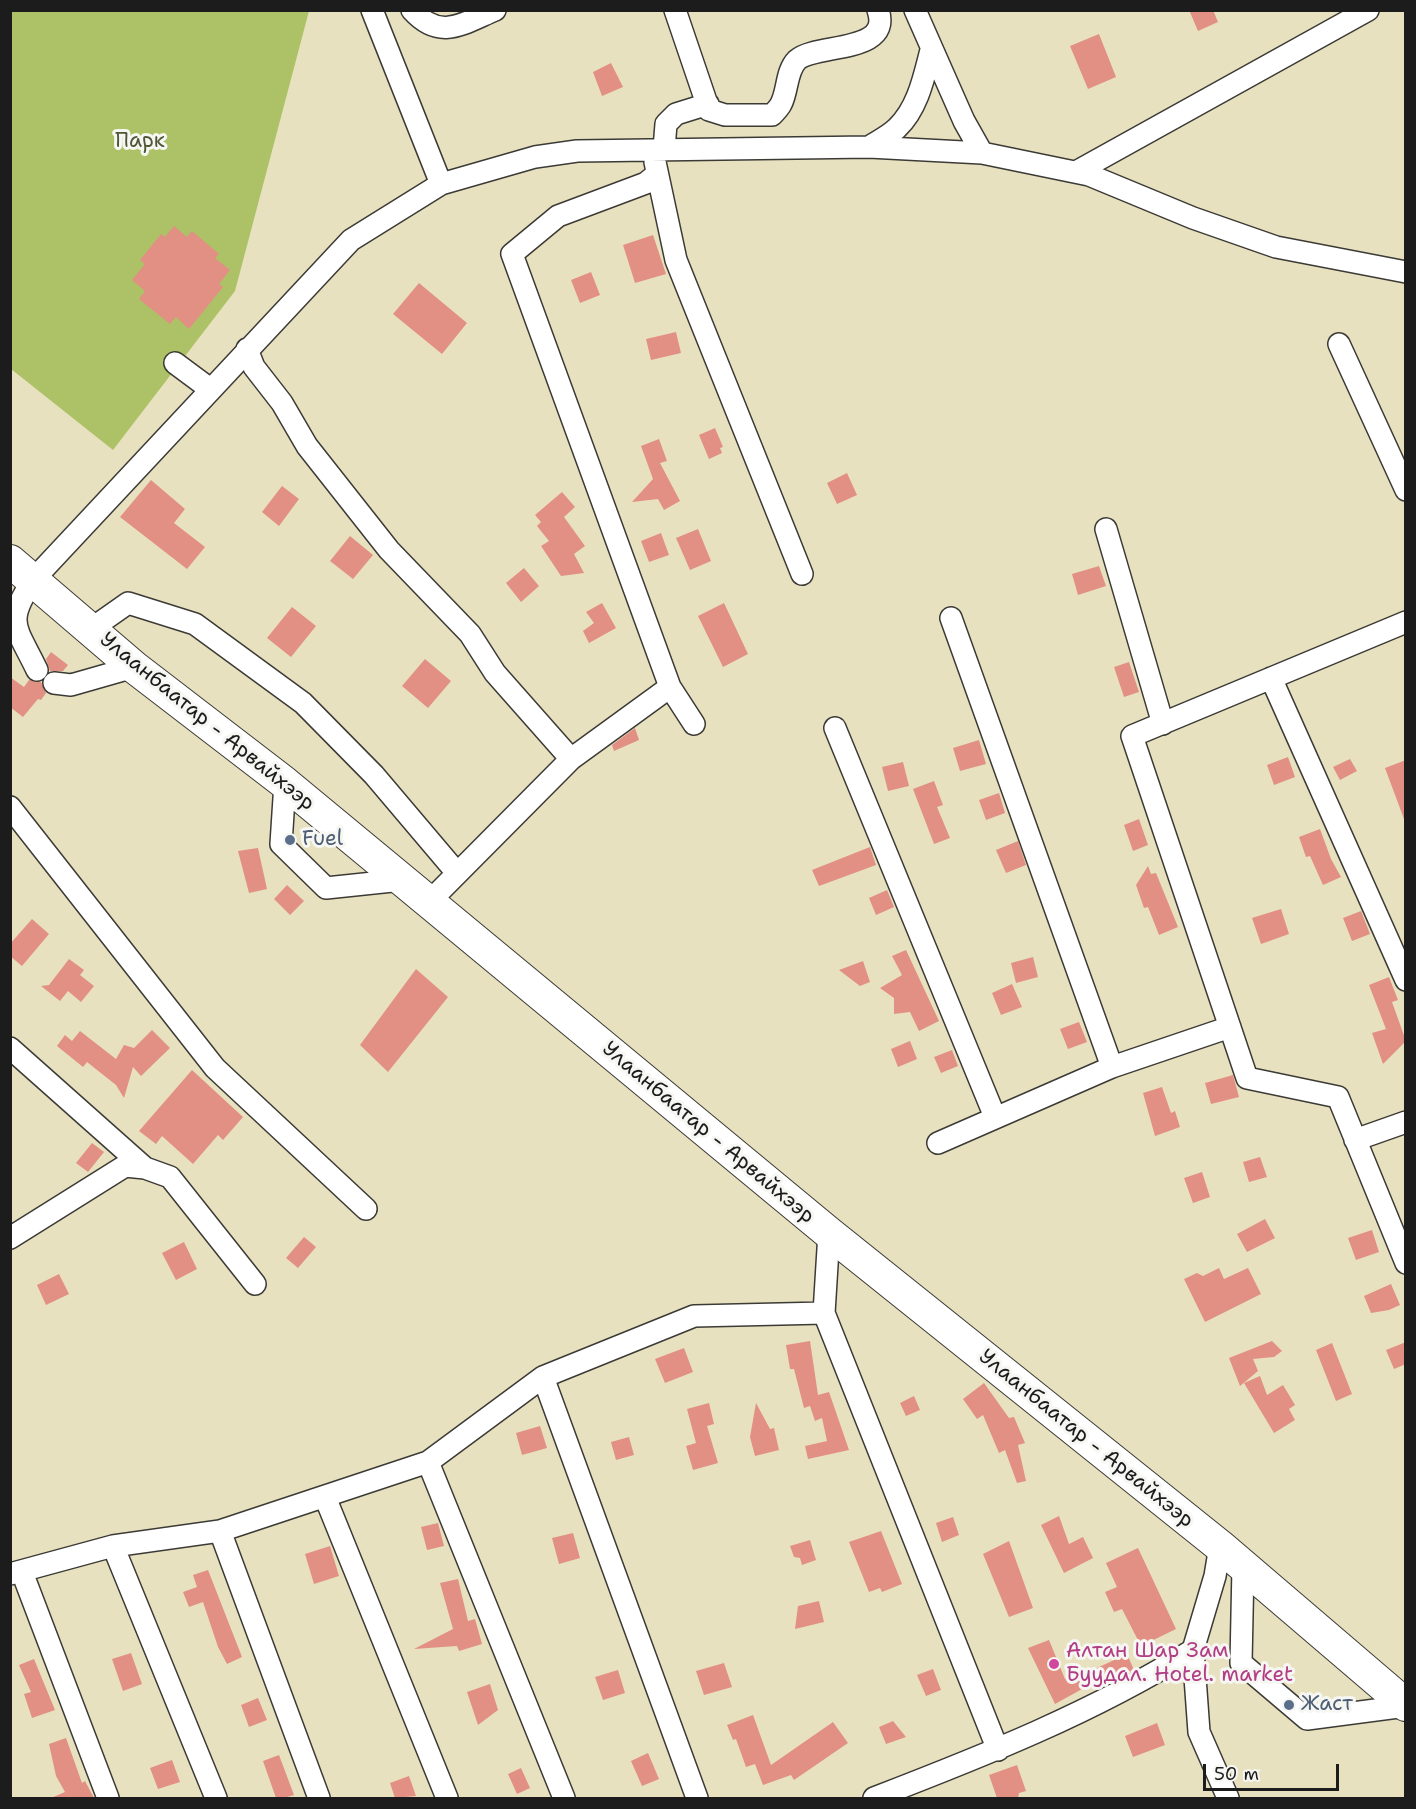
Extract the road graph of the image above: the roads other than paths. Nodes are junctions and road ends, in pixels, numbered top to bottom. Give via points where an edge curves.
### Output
1 (372, 10) edge
2 (412, 10) edge
3 (495, 10) edge
4 (675, 10) edge
5 (878, 10) edge
6 (915, 10) edge
7 (1368, 10) edge
8 (931, 50) junction
9 (708, 104) junction
10 (869, 147) junction
11 (659, 149) junction
12 (982, 153) junction
13 (1076, 172) junction
14 (657, 174) junction
15 (441, 184) junction
16 (1406, 273) edge
17 (1339, 344) dead end
18 (247, 349) junction
19 (174, 363) dead end
20 (210, 389) junction
21 (1406, 490) edge
22 (1106, 530) dead end
23 (22, 570) edge
24 (802, 574) dead end
25 (951, 618) dead end
26 (1406, 622) edge
27 (91, 629) junction
28 (134, 667) junction
29 (37, 670) dead end
30 (1270, 678) junction
31 (54, 683) dead end
32 (670, 687) junction
33 (694, 724) dead end
34 (1163, 724) junction
35 (835, 728) dead end
36 (571, 759) junction
37 (285, 783) junction
38 (10, 807) edge
39 (457, 873) junction
40 (402, 880) junction
41 (429, 902) junction
42 (1406, 981) edge
43 (1230, 1027) junction
44 (10, 1048) edge
45 (1112, 1067) junction
46 (995, 1117) junction
47 (1406, 1122) edge
48 (1355, 1140) junction
49 (938, 1143) dead end
50 (145, 1168) junction
51 (366, 1209) dead end
52 (829, 1233) junction
53 (10, 1238) edge
54 (1406, 1263) edge
55 (255, 1284) dead end
56 (824, 1314) junction
57 (543, 1377) junction
58 (428, 1462) junction
59 (325, 1497) junction
60 (220, 1531) junction
61 (113, 1546) junction
62 (1220, 1546) junction
63 (1244, 1567) junction
64 (16, 1573) edge
65 (1193, 1650) junction
66 (1406, 1705) edge
67 (998, 1750) junction
68 (108, 1798) edge
69 (216, 1798) edge
70 (319, 1798) edge
71 (447, 1798) edge
72 (564, 1798) edge
73 (697, 1798) edge
74 (874, 1798) edge
75 (1228, 1798) edge

1 - 15 street
2 - 3 street via 423,23 438,29 455,27
4 - 9 street
5 - 9 street via 878,29 865,42 803,55 794,63 781,104 772,115 725,115 709,110
6 - 8 street
7 - 13 street
8 - 10 street via 914,105 898,128
8 - 12 street
9 - 11 street via 676,114 666,124
10 - 11 street
10 - 12 street
11 - 14 street
11 - 15 street via 577,151 535,157
12 - 13 street
13 - 16 street via 1276,247
14 - 24 street via 676,260
14 - 32 street via 646,183 558,216 512,254
15 - 18 street via 351,240
17 - 21 street
18 - 20 street
18 - 36 street via 254,367 282,403 307,446 389,550 470,634 495,673
19 - 20 street
20 - 23 street
22 - 34 street
23 - 27 highway, Улаанбаатар - Арвайхээр
23 - 29 street via 14,622
25 - 45 street
26 - 30 street
27 - 28 highway, Улаанбаатар - Арвайхээр
27 - 39 street via 128,603 195,624 303,704 374,775
28 - 31 street via 71,685
28 - 37 highway, Улаанбаатар - Арвайхээр
30 - 34 street
30 - 42 street
32 - 33 street
32 - 36 street
34 - 43 street via 1132,736
35 - 46 street
36 - 39 street
37 - 40 highway, Улаанбаатар - Арвайхээр
37 - 40 street via 281,844 326,888
38 - 51 street via 215,1068
39 - 41 street
40 - 41 highway, Улаанбаатар - Арвайхээр
41 - 52 highway, Улаанбаатар - Арвайхээр
43 - 45 street
43 - 48 street via 1247,1078 1338,1097
44 - 50 street
45 - 46 street
46 - 49 street
47 - 48 street
48 - 54 street
50 - 53 street via 125,1166
50 - 55 street via 170,1177
52 - 56 street
52 - 62 highway, Улаанбаатар - Арвайхээр
56 - 57 street via 694,1316
56 - 67 street
57 - 58 street
57 - 73 street
58 - 59 street
58 - 72 street
59 - 60 street
59 - 71 street
60 - 61 street
60 - 70 street
61 - 64 street
61 - 69 street
62 - 63 highway, Улаанбаатар - Арвайхээр
62 - 65 street
63 - 66 highway, Улаанбаатар - Арвайхээр
63 - 66 street via 1241,1664 1307,1719
64 - 68 street
65 - 67 street via 1136,1685
65 - 75 street via 1199,1732
67 - 74 street

